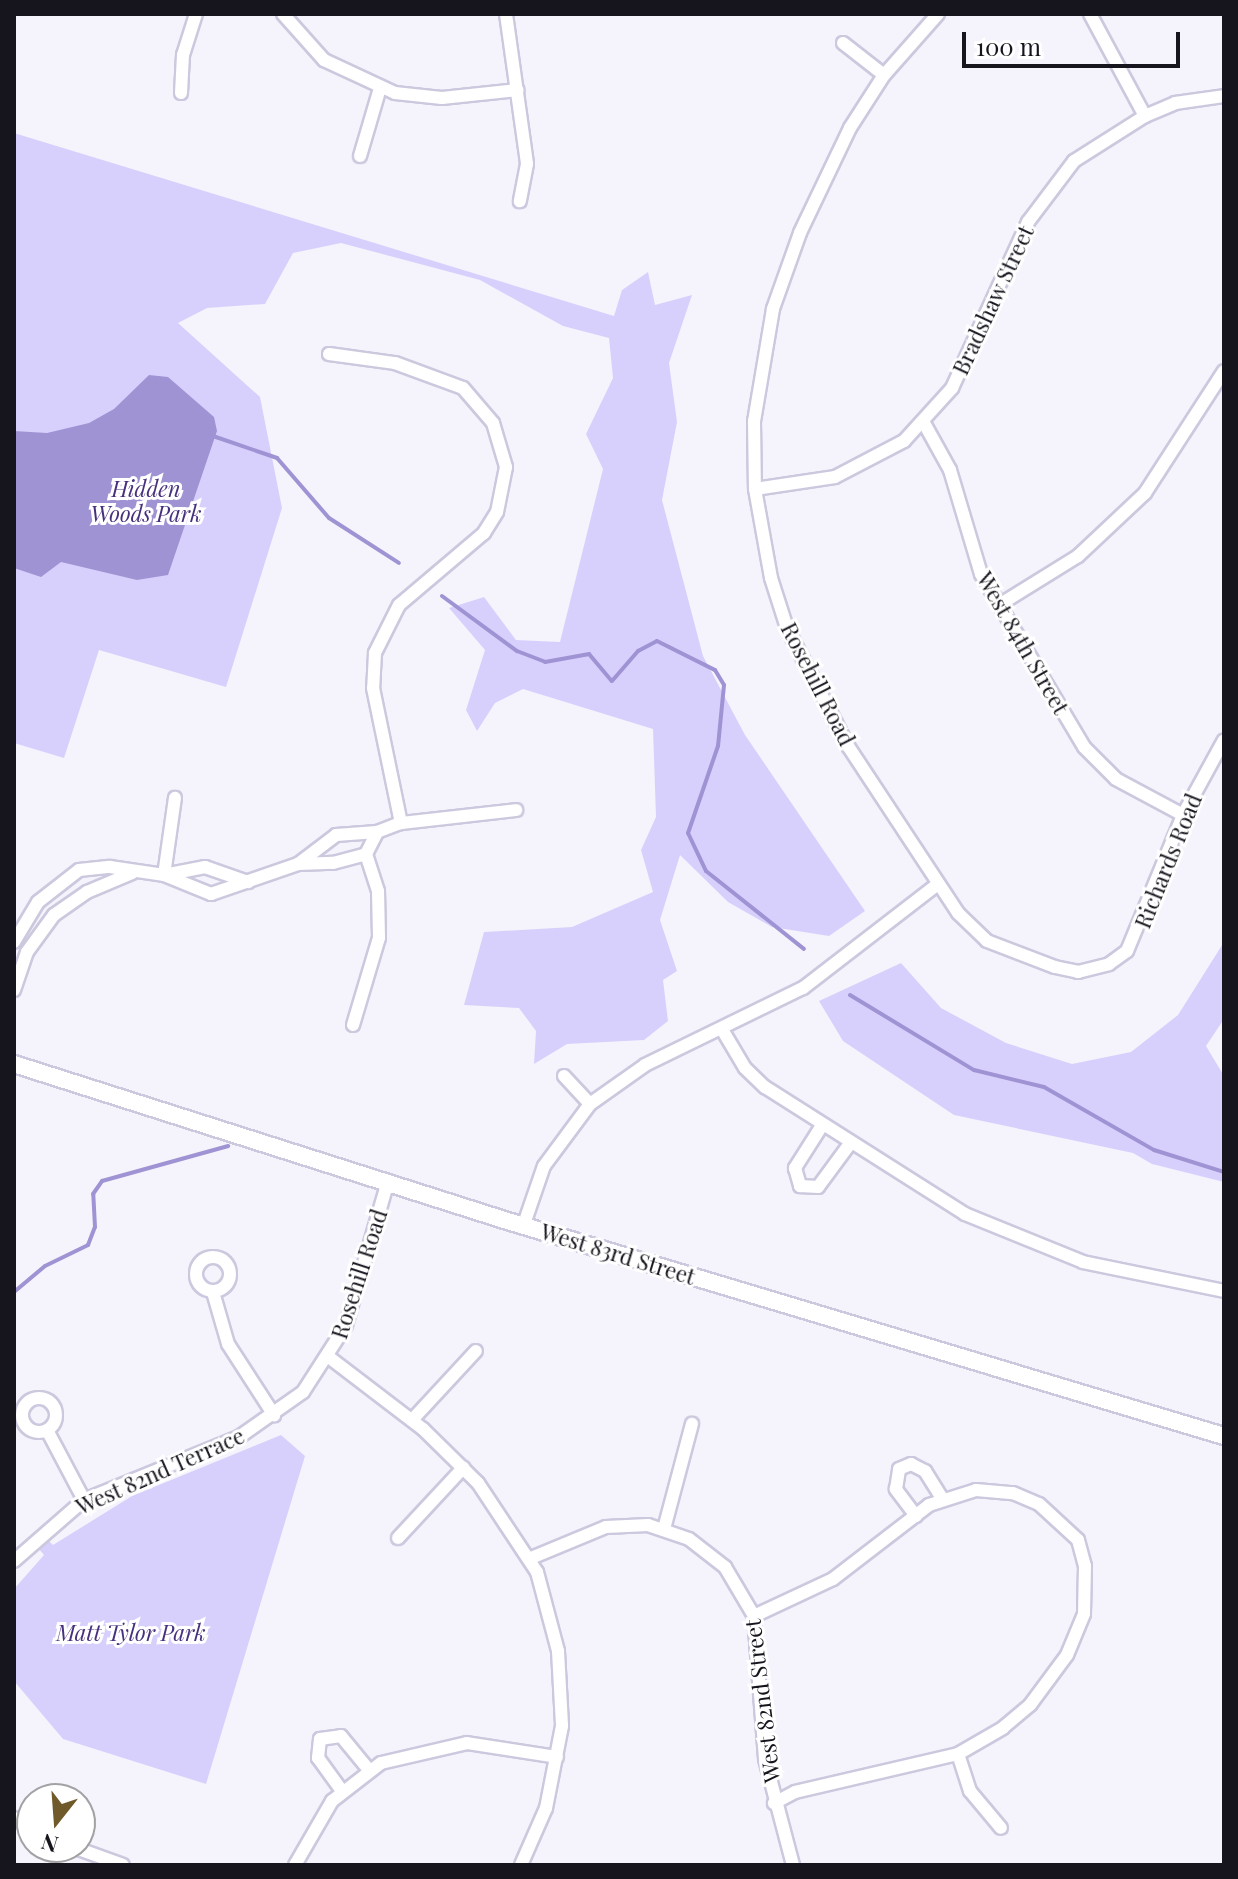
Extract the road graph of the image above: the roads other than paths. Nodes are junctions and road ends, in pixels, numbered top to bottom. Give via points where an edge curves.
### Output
1 (196, 14) edge
2 (283, 14) edge
3 (506, 14) edge
4 (938, 14) edge
5 (1090, 14) edge
6 (843, 43) dead end
7 (884, 75) junction
8 (380, 88) junction
9 (518, 90) junction
10 (181, 93) dead end
11 (1224, 96) edge
12 (1145, 116) junction
13 (360, 156) dead end
14 (520, 201) dead end
15 (329, 354) dead end
16 (1224, 371) edge
17 (924, 423) junction
18 (755, 489) junction
19 (999, 605) junction
20 (1224, 740) edge
21 (175, 798) dead end
22 (516, 810) dead end
23 (1183, 815) junction
24 (401, 823) junction
25 (377, 832) junction
26 (366, 854) junction
27 (298, 864) junction
28 (132, 873) junction
29 (164, 875) junction
30 (248, 882) junction
31 (938, 884) junction
32 (15, 937) edge
33 (21, 953) edge
34 (14, 990) edge
35 (353, 1025) dead end
36 (723, 1031) junction
37 (14, 1064) edge
38 (564, 1076) dead end
39 (590, 1104) junction
40 (821, 1127) junction
41 (849, 1145) junction
42 (388, 1181) junction
43 (524, 1224) junction
44 (1224, 1291) edge
45 (213, 1292) dead end
46 (476, 1351) dead end
47 (330, 1358) junction
48 (274, 1415) junction
49 (412, 1420) junction
50 (692, 1424) dead end
51 (47, 1430) dead end
52 (1224, 1436) edge
53 (463, 1468) junction
54 (84, 1500) junction
55 (943, 1500) junction
56 (916, 1516) junction
57 (664, 1529) junction
58 (1091, 1532) dead end
59 (398, 1538) dead end
60 (1078, 1540) junction
61 (531, 1558) junction
62 (14, 1561) edge
63 (754, 1616) junction
64 (958, 1754) junction
65 (557, 1757) junction
66 (369, 1770) junction
67 (342, 1791) junction
68 (774, 1803) junction
69 (1001, 1828) dead end
70 (96, 1855) edge
71 (123, 1865) edge
72 (295, 1865) edge
73 (521, 1865) edge
74 (793, 1865) edge

1 - 10 street via 183,55
2 - 8 street via 324,60
3 - 9 street
4 - 7 street, Rosehill Road
5 - 12 street
6 - 7 street
7 - 18 street, Rosehill Road via 826,173 773,309 754,421
8 - 9 street via 442,98
8 - 13 street
9 - 14 street via 527,164
11 - 12 street, Bradshaw Street via 1175,103
12 - 17 street, Bradshaw Street via 1099,139 1049,190 952,388
15 - 24 street via 376,358 442,378 471,396 493,423 506,467 497,512 468,549 413,591 383,629 374,676
16 - 19 street via 1145,493 1078,556
17 - 18 street, Bradshaw Street via 866,465 835,477
17 - 19 street, West 84th Street via 950,470 981,574
18 - 31 street, Rosehill Road via 771,578 814,688
19 - 23 street, West 84th Street via 1097,764
20 - 23 street, Richards Road
21 - 29 street
22 - 24 street
23 - 31 street, Richards Road via 1138,936 1109,964 1078,972 987,941
24 - 25 street
25 - 26 street
25 - 27 street via 336,835
26 - 27 street via 333,863
26 - 35 street via 378,891 379,938
27 - 30 street
28 - 29 street
28 - 32 street via 110,867 79,870 38,902
28 - 33 street via 69,903
29 - 30 street via 205,867
29 - 30 street via 211,894
31 - 36 street via 803,988
32 - 33 street
33 - 34 street
36 - 39 street via 645,1065
36 - 40 street via 745,1068
37 - 42 street, West 83rd Street
38 - 39 street
39 - 43 street via 544,1166
40 - 41 street
40 - 41 street via 795,1168 800,1186 818,1187
41 - 44 street via 928,1194 1026,1243
42 - 43 street, West 83rd Street
42 - 47 street, Rosehill Road via 346,1325
43 - 52 street, West 83rd Street
45 - 48 street via 228,1344
46 - 49 street
47 - 48 street, West 82nd Terrace via 303,1392
47 - 49 street, Rosehill Road
48 - 54 street, West 82nd Terrace via 239,1437
49 - 53 street, Rosehill Road
50 - 57 street
51 - 54 street
53 - 59 street
53 - 61 street, Rosehill Road via 497,1505
54 - 62 street, West 82nd Terrace
55 - 56 street
55 - 56 street via 925,1471 911,1464 899,1469 896,1489
55 - 60 street via 976,1490 1013,1493 1039,1504
56 - 63 street via 833,1579
57 - 61 street, West 82nd Street via 606,1527
57 - 63 street, West 82nd Street via 725,1567
58 - 60 street
60 - 64 street via 1086,1601 1067,1655 1030,1705
61 - 65 street, Rosehill Road via 558,1651 563,1702
63 - 68 street, West 82nd Street
64 - 68 street via 795,1792
64 - 69 street via 970,1791
65 - 66 street via 446,1744
65 - 73 street, Rosehill Road via 546,1808
66 - 67 street
66 - 67 street via 341,1736 320,1739 318,1758
67 - 72 street via 309,1833
68 - 74 street, West 82nd Street
70 - 71 street

